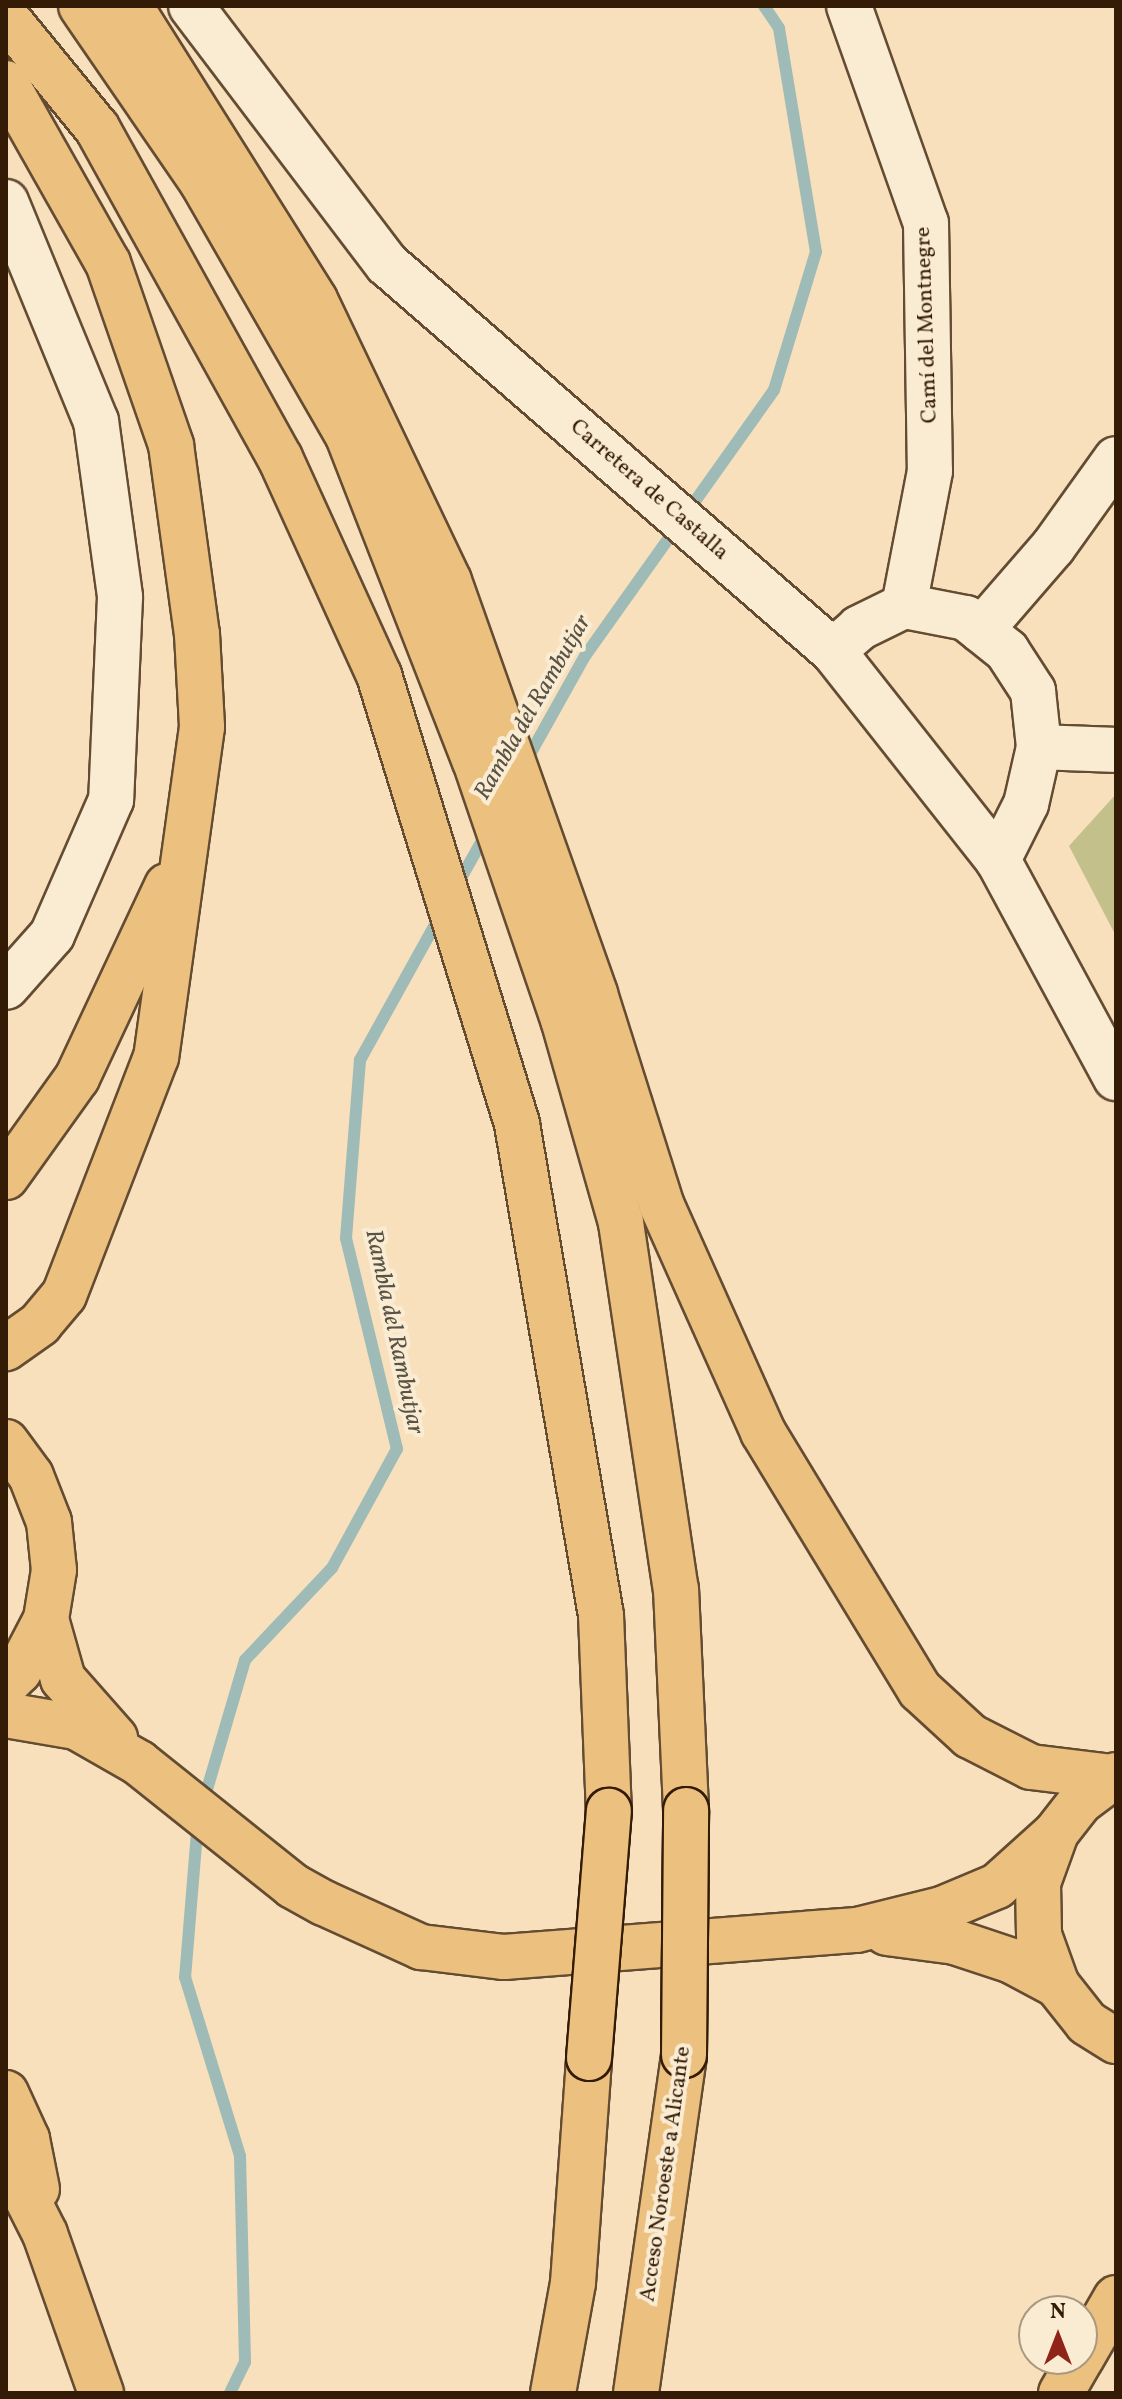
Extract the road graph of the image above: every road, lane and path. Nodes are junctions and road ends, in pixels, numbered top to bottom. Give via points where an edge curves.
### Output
1 (81, 6) edge
2 (130, 6) edge
3 (191, 6) edge
4 (849, 6) edge
5 (6, 17) edge
6 (6, 83) edge
7 (6, 202) edge
8 (1116, 459) edge
9 (433, 596) junction
10 (904, 606) junction
11 (981, 630) junction
12 (833, 651) junction
13 (1039, 747) junction
14 (1116, 750) edge
15 (187, 844) junction
16 (998, 860) junction
17 (6, 987) edge
18 (579, 1006) junction
19 (1116, 1078) edge
20 (6, 1177) edge
21 (6, 1348) edge
22 (6, 1442) edge
23 (46, 1619) junction
24 (6, 1684) edge
25 (6, 1715) edge
26 (139, 1763) junction
27 (1114, 1776) edge
28 (1056, 1833) junction
29 (857, 1930) junction
30 (1057, 1985) junction
31 (1116, 2041) edge
32 (6, 2093) edge
33 (6, 2157) edge
34 (45, 2234) junction
35 (1116, 2298) edge
36 (1098, 2330) edge
37 (1072, 2375) edge
38 (101, 2393) edge
39 (553, 2393) edge
40 (636, 2393) edge
41 (1061, 2393) edge

1 - 9 main road via 202,182
2 - 9 main road via 315,300
3 - 12 street, Carretera de Castalla via 387,264
4 - 10 street, Camí del Montnegre via 926,223 930,471
5 - 39 main road, bridge via 97,128 280,458 379,675 517,1124 601,1615 609,1811 573,2283
6 - 15 main road via 108,263 171,445 197,634 202,727
7 - 17 street via 96,421 120,597 111,800 52,935
8 - 11 street via 1053,547
9 - 18 main road
10 - 11 street via 966,618
10 - 12 street via 859,628
11 - 13 street via 1007,651 1033,691
12 - 16 street, Carretera de Castalla
13 - 14 street
13 - 16 street via 1026,804
15 - 20 main road via 77,1078
15 - 21 main road via 156,1057 64,1295 40,1324
16 - 19 street, Carretera de Castalla
18 - 27 main road via 763,1432 920,1690 970,1736 1031,1767
18 - 40 main road, Acceso Noroeste a Alicante, bridge via 624,1238 676,1589 686,1810 684,2055
22 - 23 main road via 31,1476 49,1522 54,1570
23 - 24 main road via 19,1671
23 - 26 main road via 63,1679
25 - 26 main road via 76,1727
26 - 29 main road via 293,1886 421,1947 504,1957
27 - 28 main road via 1080,1802
28 - 29 main road via 997,1886 942,1909
28 - 30 main road via 1038,1896 1039,1935
29 - 30 main road via 955,1942 1012,1961
30 - 31 main road via 1087,2023
32 - 34 main road via 27,2139
33 - 34 main road
34 - 38 main road
35 - 36 main road
37 - 41 main road

